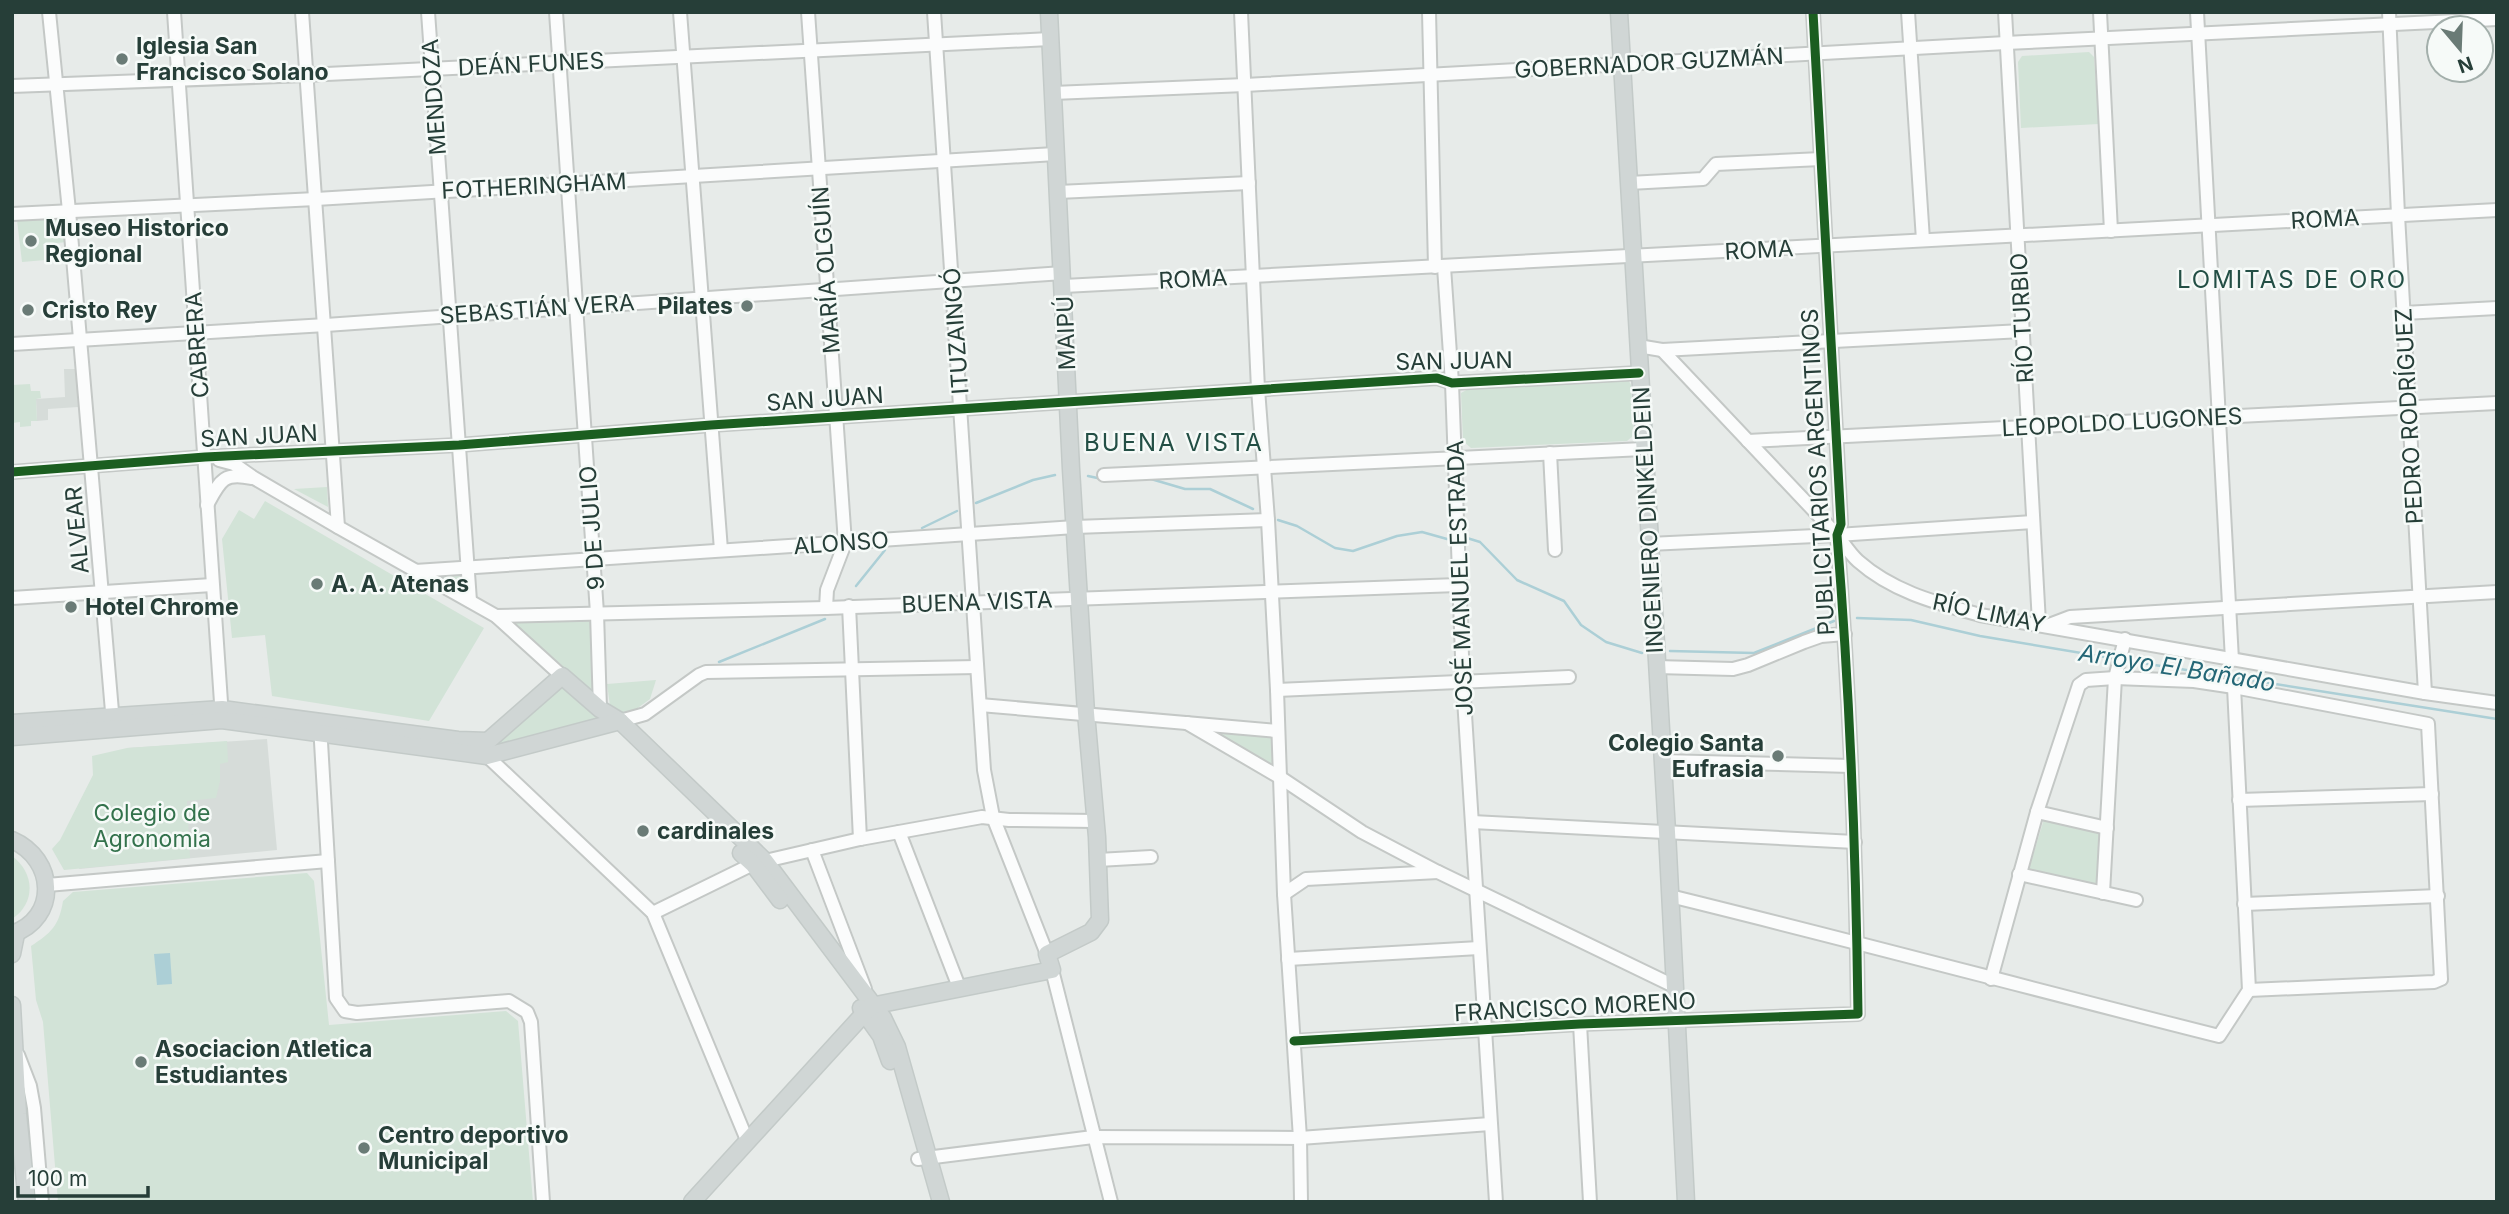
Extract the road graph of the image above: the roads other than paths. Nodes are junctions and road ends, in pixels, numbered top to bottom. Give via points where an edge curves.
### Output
1 (50, 12) edge
2 (174, 12) edge
3 (302, 12) edge
4 (428, 12) edge
5 (556, 12) edge
6 (680, 12) edge
7 (808, 12) edge
8 (934, 12) edge
9 (1049, 12) edge
10 (1241, 12) edge
11 (1429, 12) edge
12 (1619, 12) edge
13 (1813, 12) edge
14 (1908, 12) edge
15 (2005, 12) edge
16 (2100, 12) edge
17 (2197, 12) edge
18 (2390, 18) edge
19 (2497, 19) edge
20 (2198, 34) junction
21 (1050, 39) junction
22 (2102, 39) junction
23 (2006, 43) junction
24 (936, 44) junction
25 (1909, 49) junction
26 (811, 50) junction
27 (1815, 55) junction
28 (683, 57) junction
29 (559, 63) junction
30 (1622, 64) junction
31 (433, 68) junction
32 (306, 75) junction
33 (1431, 75) junction
34 (179, 81) junction
35 (56, 84) junction
36 (1245, 85) junction
37 (12, 86) edge
38 (1053, 93) junction
39 (1055, 154) junction
40 (1821, 159) junction
41 (945, 161) junction
42 (820, 170) junction
43 (692, 177) junction
44 (1249, 183) junction
45 (1629, 183) junction
46 (567, 184) junction
47 (440, 191) junction
48 (1058, 192) junction
49 (316, 200) junction
50 (187, 205) junction
51 (2497, 210) edge
52 (69, 211) junction
53 (12, 214) edge
54 (2398, 215) junction
55 (2209, 226) junction
56 (2111, 231) junction
57 (2018, 234) junction
58 (1923, 240) junction
59 (1826, 246) junction
60 (1633, 257) junction
61 (1439, 267) junction
62 (1253, 275) junction
63 (1063, 280) junction
64 (952, 281) junction
65 (828, 290) junction
66 (701, 297) junction
67 (577, 306) junction
68 (2497, 308) edge
69 (2404, 313) junction
70 (449, 316) junction
71 (326, 325) junction
72 (2022, 331) junction
73 (197, 332) junction
74 (79, 340) junction
75 (1832, 341) junction
76 (12, 344) edge
77 (1638, 346) junction
78 (1662, 350) junction
79 (1639, 373) junction
80 (1452, 383) junction
81 (1258, 389) junction
82 (1068, 401) junction
83 (2497, 402) edge
84 (2409, 407) junction
85 (961, 410) junction
86 (835, 417) junction
87 (2219, 417) junction
88 (711, 425) junction
89 (2027, 428) junction
90 (586, 434) junction
91 (1836, 435) junction
92 (1748, 441) junction
93 (459, 445) junction
94 (1643, 449) junction
95 (332, 451) junction
96 (1550, 453) junction
97 (205, 457) junction
98 (1455, 458) junction
99 (91, 467) junction
100 (1264, 468) junction
101 (12, 472) edge
102 (1104, 475) dead end
103 (254, 478) junction
104 (207, 505) junction
105 (1268, 520) junction
106 (2033, 522) junction
107 (338, 527) junction
108 (1075, 527) junction
109 (969, 535) junction
110 (1837, 535) junction
111 (845, 542) junction
112 (1649, 544) junction
113 (721, 550) junction
114 (1555, 550) dead end
115 (594, 558) junction
116 (468, 567) junction
117 (415, 571) junction
118 (212, 585) junction
119 (1458, 585) junction
120 (103, 592) junction
121 (1272, 592) junction
122 (2497, 592) edge
123 (2418, 596) junction
124 (12, 598) edge
125 (1080, 598) junction
126 (470, 601) junction
127 (974, 602) junction
128 (849, 606) junction
129 (826, 608) junction
130 (2229, 608) junction
131 (597, 612) junction
132 (496, 615) junction
133 (2044, 624) junction
134 (1845, 634) junction
135 (2123, 645) junction
136 (2232, 660) junction
137 (977, 667) junction
138 (1656, 667) junction
139 (852, 671) junction
140 (2116, 672) junction
141 (562, 676) junction
142 (1569, 677) dead end
143 (1463, 683) junction
144 (2234, 687) junction
145 (1277, 690) junction
146 (2425, 693) junction
147 (2497, 703) edge
148 (980, 705) junction
149 (600, 709) junction
150 (1086, 713) junction
151 (222, 715) junction
152 (12, 723) edge
153 (614, 723) junction
154 (1187, 723) junction
155 (113, 724) junction
156 (320, 727) junction
157 (1278, 731) junction
158 (12, 737) edge
159 (487, 748) junction
160 (1662, 761) junction
161 (1851, 766) junction
162 (1280, 778) junction
163 (2432, 794) junction
164 (2239, 800) junction
165 (2037, 812) junction
166 (993, 817) junction
167 (1096, 821) junction
168 (1472, 822) junction
169 (2107, 828) junction
170 (12, 831) edge
171 (899, 831) junction
172 (1667, 832) junction
173 (860, 839) junction
174 (18, 842) edge
175 (1855, 842) junction
176 (812, 850) junction
177 (1151, 857) dead end
178 (1098, 860) junction
179 (328, 861) junction
180 (759, 863) junction
181 (1438, 872) junction
182 (2019, 874) junction
183 (47, 885) junction
184 (1475, 890) junction
185 (2103, 893) junction
186 (1284, 894) junction
187 (1670, 896) junction
188 (2438, 896) junction
189 (2136, 900) dead end
190 (2245, 904) junction
191 (653, 913) junction
192 (14, 934) edge
193 (1857, 942) junction
194 (1479, 948) junction
195 (12, 954) edge
196 (1046, 954) junction
197 (1289, 959) junction
198 (1052, 970) junction
199 (1991, 979) junction
200 (1674, 986) junction
201 (959, 987) junction
202 (2249, 990) junction
203 (12, 1005) edge
204 (868, 1009) junction
205 (1858, 1014) joint
206 (1677, 1021) junction
207 (1580, 1024) junction
208 (1485, 1030) junction
209 (1294, 1041) junction
210 (15, 1046) junction
211 (1490, 1124) junction
212 (1093, 1137) junction
213 (1300, 1138) junction
214 (747, 1140) junction
215 (12, 1152) edge
216 (923, 1158) junction
217 (693, 1201) edge
218 (17, 1202) edge
219 (27, 1202) edge
220 (43, 1202) edge
221 (543, 1202) edge
222 (930, 1202) edge
223 (941, 1202) edge
224 (1111, 1202) edge
225 (1301, 1202) edge
226 (1496, 1202) edge
227 (1590, 1202) edge
228 (1686, 1202) edge

1 - 35 street, ALVEAR
2 - 34 street, CABRERA
3 - 32 street
4 - 31 street, MENDOZA
5 - 29 street, 9 DE JULIO
6 - 28 street
7 - 26 street, MARÍA OLGUÍN
8 - 24 street, ITUZAINGÓ
9 - 21 main road, MAIPÚ
10 - 36 street
11 - 33 street, JOSÉ MANUEL ESTRADA
12 - 30 main road, INGENIERO DINKELDEIN
13 - 27 street, PUBLICITARIOS ARGENTINOS
14 - 25 street
15 - 23 street, RÍO TURBIO
16 - 22 street
17 - 20 street
18 - 19 street, GOBERNADOR GUZMÁN
18 - 20 street, GOBERNADOR GUZMÁN
18 - 54 street, PEDRO RODRÍGUEZ
20 - 22 street, GOBERNADOR GUZMÁN
20 - 55 street
21 - 24 street, DEÁN FUNES
21 - 38 main road, MAIPÚ
22 - 23 street, GOBERNADOR GUZMÁN
22 - 56 street
23 - 25 street, GOBERNADOR GUZMÁN
23 - 57 street, RÍO TURBIO
24 - 26 street, DEÁN FUNES
24 - 41 street, ITUZAINGÓ
25 - 27 street, GOBERNADOR GUZMÁN
25 - 58 street
26 - 28 street, DEÁN FUNES
26 - 42 street, MARÍA OLGUÍN
27 - 30 street, GOBERNADOR GUZMÁN
27 - 40 street, PUBLICITARIOS ARGENTINOS
28 - 29 street, DEÁN FUNES
28 - 43 street
29 - 31 street, DEÁN FUNES
29 - 46 street, 9 DE JULIO
30 - 33 street, GOBERNADOR GUZMÁN
30 - 45 main road, INGENIERO DINKELDEIN
31 - 32 street, DEÁN FUNES
31 - 47 street, MENDOZA
32 - 34 street, DEÁN FUNES
32 - 49 street
33 - 36 street, GOBERNADOR GUZMÁN
33 - 61 street, JOSÉ MANUEL ESTRADA
34 - 35 street, DEÁN FUNES
34 - 50 street, CABRERA
35 - 37 street, DEÁN FUNES
35 - 52 street, ALVEAR
36 - 38 street, GOBERNADOR GUZMÁN
36 - 44 street
38 - 39 main road, MAIPÚ
39 - 41 street, FOTHERINGHAM
39 - 48 main road, MAIPÚ
40 - 45 street via 1717,164 1703,179
40 - 59 street, PUBLICITARIOS ARGENTINOS
41 - 42 street, FOTHERINGHAM
41 - 64 street, ITUZAINGÓ
42 - 43 street, FOTHERINGHAM
42 - 65 street, MARÍA OLGUÍN
43 - 46 street, FOTHERINGHAM
43 - 66 street
44 - 48 street
44 - 62 street
45 - 60 main road, INGENIERO DINKELDEIN
46 - 47 street, FOTHERINGHAM
46 - 67 street, 9 DE JULIO
47 - 49 street, FOTHERINGHAM
47 - 70 street, MENDOZA
48 - 63 main road, MAIPÚ
49 - 50 street, FOTHERINGHAM
49 - 71 street
50 - 52 street, FOTHERINGHAM
50 - 73 street, CABRERA
51 - 54 street, ROMA
52 - 53 street, FOTHERINGHAM
52 - 74 street, ALVEAR
54 - 55 street, ROMA
54 - 69 street, PEDRO RODRÍGUEZ
55 - 56 street, ROMA
55 - 87 street
56 - 57 street, ROMA
57 - 58 street, ROMA
57 - 72 street, RÍO TURBIO
58 - 59 street, ROMA
59 - 60 street, ROMA
59 - 75 street, PUBLICITARIOS ARGENTINOS
60 - 61 street, ROMA
60 - 77 main road, INGENIERO DINKELDEIN
61 - 62 street, ROMA
61 - 80 street, JOSÉ MANUEL ESTRADA
62 - 63 street, ROMA
62 - 81 street
63 - 64 street, SEBASTIÁN VERA
63 - 82 main road, MAIPÚ
64 - 65 street, SEBASTIÁN VERA
64 - 85 street, ITUZAINGÓ
65 - 66 street, SEBASTIÁN VERA
65 - 86 street, MARÍA OLGUÍN
66 - 67 street, SEBASTIÁN VERA
66 - 88 street
67 - 70 street, SEBASTIÁN VERA
67 - 90 street, 9 DE JULIO
68 - 69 street
69 - 84 street, PEDRO RODRÍGUEZ
70 - 71 street, SEBASTIÁN VERA
70 - 93 street, MENDOZA
71 - 73 street, SEBASTIÁN VERA
71 - 95 street
72 - 75 street
72 - 89 street, RÍO TURBIO
73 - 74 street, SEBASTIÁN VERA
73 - 97 street, CABRERA
74 - 76 street, SEBASTIÁN VERA
74 - 99 street, ALVEAR
75 - 78 street
75 - 91 street, PUBLICITARIOS ARGENTINOS
77 - 78 street
77 - 79 main road, INGENIERO DINKELDEIN
78 - 92 street, RÍO LIMAY
79 - 80 street, SAN JUAN
79 - 94 main road, INGENIERO DINKELDEIN
80 - 81 street, SAN JUAN via 1437,378
80 - 98 street, JOSÉ MANUEL ESTRADA
81 - 82 street, SAN JUAN
81 - 100 street
82 - 85 street, SAN JUAN
82 - 108 main road, MAIPÚ
83 - 84 street, LEOPOLDO LUGONES
84 - 87 street, LEOPOLDO LUGONES
84 - 123 street, PEDRO RODRÍGUEZ
85 - 86 street, SAN JUAN
85 - 109 street, ITUZAINGÓ
86 - 88 street, SAN JUAN
86 - 111 street, MARÍA OLGUÍN
87 - 89 street, LEOPOLDO LUGONES
87 - 130 street
88 - 90 street, SAN JUAN
88 - 113 street
89 - 91 street, LEOPOLDO LUGONES
89 - 106 street, RÍO TURBIO
90 - 93 street, SAN JUAN
90 - 115 street, 9 DE JULIO
91 - 92 street, LEOPOLDO LUGONES
91 - 110 street, PUBLICITARIOS ARGENTINOS
92 - 110 street, RÍO LIMAY
93 - 95 street, SAN JUAN
93 - 116 street, MENDOZA
94 - 96 street
94 - 112 main road, INGENIERO DINKELDEIN
95 - 97 street, SAN JUAN
95 - 107 street
96 - 98 street
96 - 114 street
97 - 99 street, SAN JUAN
97 - 103 street via 234,464
97 - 104 street, CABRERA
98 - 100 street
98 - 119 street, JOSÉ MANUEL ESTRADA
99 - 101 street, SAN JUAN
99 - 120 street, ALVEAR
100 - 102 street
100 - 105 street
103 - 104 street via 226,478
103 - 107 street
104 - 118 street, CABRERA
105 - 108 street, ALONSO
105 - 121 street
106 - 110 street
106 - 133 street, RÍO TURBIO
107 - 117 street
108 - 109 street, ALONSO
108 - 125 main road, MAIPÚ
109 - 111 street, ALONSO
109 - 127 street, ITUZAINGÓ
110 - 112 street
110 - 133 street, RÍO LIMAY via 1857,561 1922,599 1980,615
110 - 134 street, PUBLICITARIOS ARGENTINOS
111 - 113 street, ALONSO
111 - 129 street, MARÍA OLGUÍN via 827,590
112 - 138 main road, INGENIERO DINKELDEIN
113 - 115 street, ALONSO
115 - 116 street, ALONSO
115 - 131 street, 9 DE JULIO
116 - 117 street, ALONSO
116 - 126 street, MENDOZA
117 - 126 street
118 - 120 street
118 - 151 street, CABRERA
119 - 121 street, BUENA VISTA
119 - 143 street, JOSÉ MANUEL ESTRADA
120 - 124 street
120 - 155 street, ALVEAR
121 - 125 street, BUENA VISTA
121 - 145 street
122 - 123 street
123 - 130 street
123 - 146 street, PEDRO RODRÍGUEZ
125 - 127 street, BUENA VISTA
125 - 150 main road, MAIPÚ
126 - 132 street
127 - 128 street, BUENA VISTA
127 - 137 street, ITUZAINGÓ
128 - 129 street, BUENA VISTA
128 - 139 street
129 - 131 street, BUENA VISTA
130 - 133 street via 2070,617
130 - 136 street
131 - 132 street, BUENA VISTA
131 - 149 street, 9 DE JULIO
132 - 141 street
133 - 135 street, RÍO LIMAY
134 - 138 street via 1821,636 1733,668
134 - 161 street, PUBLICITARIOS ARGENTINOS
135 - 136 street, RÍO LIMAY
135 - 140 street
136 - 146 street, RÍO LIMAY
137 - 139 street
137 - 148 street, ITUZAINGÓ
138 - 160 main road, INGENIERO DINKELDEIN
139 - 153 street via 706,672 645,714
139 - 173 street
140 - 144 street
140 - 165 street via 2079,685
140 - 169 street
141 - 149 main road
141 - 159 main road
142 - 143 street
143 - 145 street
143 - 168 street, JOSÉ MANUEL ESTRADA
144 - 163 street via 2428,724
144 - 164 street
145 - 157 street
146 - 147 street, RÍO LIMAY
148 - 150 street
148 - 166 street, ITUZAINGÓ via 984,770
149 - 153 main road
150 - 154 street
150 - 167 main road, MAIPÚ
151 - 155 main road
151 - 156 main road
152 - 155 main road
153 - 159 main road
153 - 180 main road
154 - 157 street
154 - 162 street
155 - 158 main road
156 - 159 main road via 458,740
156 - 179 street
157 - 162 street
159 - 191 street
160 - 161 street
160 - 172 main road, INGENIERO DINKELDEIN
161 - 175 street, PUBLICITARIOS ARGENTINOS
162 - 181 street via 1362,832
162 - 186 street
163 - 164 street
163 - 188 street
164 - 190 street
165 - 169 street
165 - 182 street
166 - 167 street
166 - 171 street
166 - 196 street, ITUZAINGÓ
167 - 178 main road, MAIPÚ
168 - 172 street
168 - 184 street, JOSÉ MANUEL ESTRADA
169 - 185 street
170 - 174 main road
171 - 173 street
171 - 201 street
172 - 175 street
172 - 187 main road, INGENIERO DINKELDEIN
173 - 176 street
174 - 183 main road via 35,855
175 - 193 street, PUBLICITARIOS ARGENTINOS
176 - 180 street
176 - 204 street
177 - 178 street
178 - 196 main road, MAIPÚ via 1097,926
179 - 183 street
179 - 221 street via 336,998 345,1011 509,1001 527,1012
180 - 191 street
180 - 204 main road
181 - 184 street
181 - 186 street via 1306,879
182 - 185 street
182 - 199 street
183 - 192 main road via 39,914
184 - 194 street, JOSÉ MANUEL ESTRADA
184 - 200 street
185 - 189 street
186 - 197 street
187 - 193 street
187 - 200 main road, INGENIERO DINKELDEIN
188 - 190 street
188 - 202 street via 2441,979
190 - 202 street
191 - 214 street
192 - 195 main road
193 - 199 street
193 - 205 street, PUBLICITARIOS ARGENTINOS
194 - 197 street
194 - 208 street, JOSÉ MANUEL ESTRADA
196 - 198 main road
197 - 209 street
198 - 201 main road
198 - 212 street
199 - 202 street via 2219,1036
200 - 206 main road, INGENIERO DINKELDEIN
201 - 204 main road
203 - 210 main road
204 - 214 main road
204 - 216 main road via 887,1025 897,1046
205 - 206 street, FRANCISCO MORENO
206 - 207 street, FRANCISCO MORENO
206 - 228 main road, INGENIERO DINKELDEIN
207 - 208 street, FRANCISCO MORENO
207 - 227 street
208 - 209 street, FRANCISCO MORENO
208 - 211 street, JOSÉ MANUEL ESTRADA
209 - 213 street
210 - 219 main road
210 - 220 street via 34,1108
211 - 213 street
211 - 226 street, JOSÉ MANUEL ESTRADA
212 - 213 street
212 - 216 street
212 - 224 street
213 - 225 street
214 - 217 main road
215 - 218 main road
216 - 222 main road
216 - 223 main road

